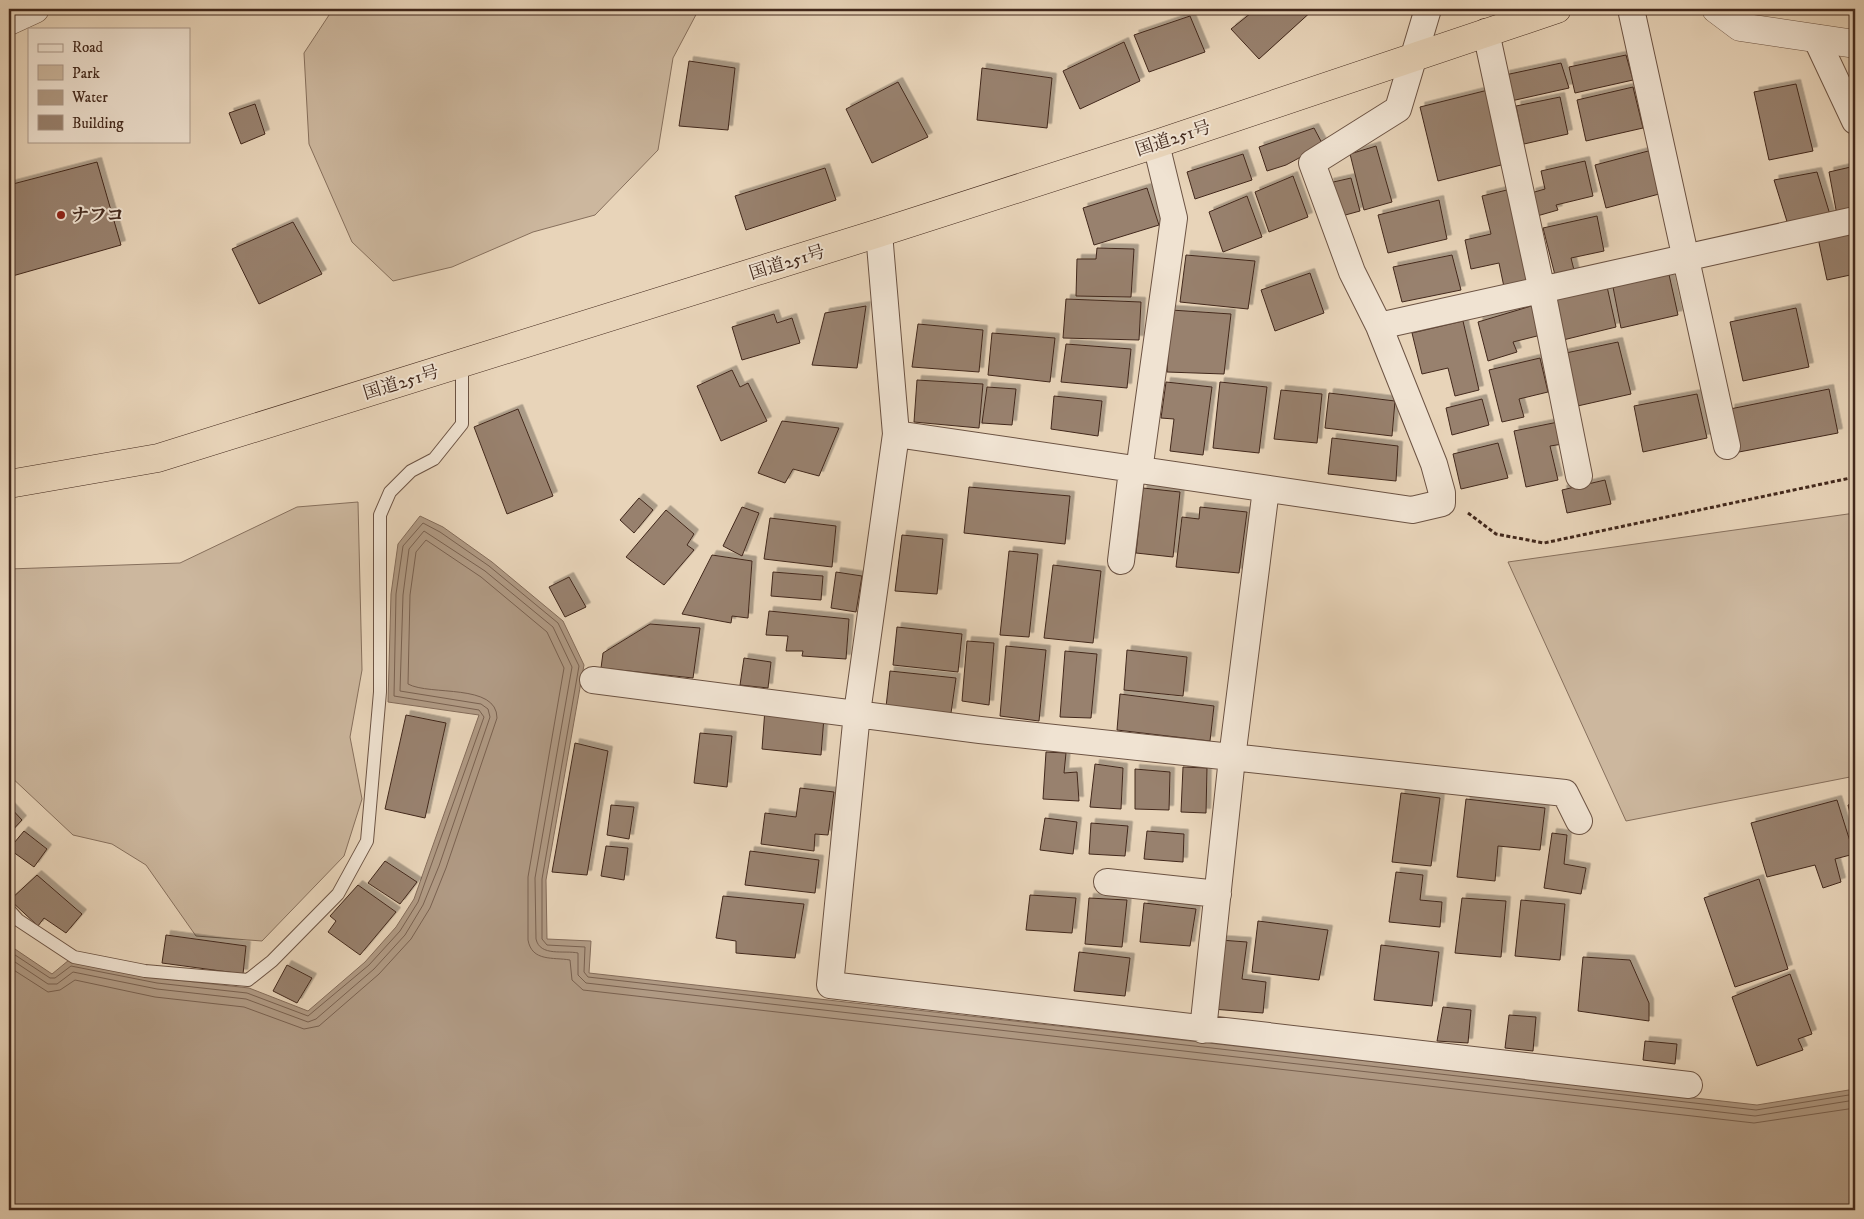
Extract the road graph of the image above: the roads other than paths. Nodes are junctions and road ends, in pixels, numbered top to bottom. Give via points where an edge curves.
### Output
1 (35, 9) edge
2 (1428, 9) edge
3 (1557, 9) edge
4 (1631, 9) edge
5 (1716, 9) edge
6 (9, 21) edge
7 (1486, 32) junction
8 (1816, 38) junction
9 (1855, 44) edge
10 (1414, 58) junction
11 (1855, 121) edge
12 (1156, 144) junction
13 (1855, 220) edge
14 (879, 233) junction
15 (1687, 256) junction
16 (1542, 291) junction
17 (1379, 326) junction
18 (462, 363) junction
19 (896, 434) junction
20 (1727, 446) dead end
21 (1136, 471) junction
22 (1578, 476) dead end
23 (9, 484) edge
24 (1266, 489) junction
25 (1121, 561) dead end
26 (593, 680) dead end
27 (857, 713) junction
28 (1232, 758) junction
29 (1579, 821) dead end
30 (1107, 882) dead end
31 (1218, 894) junction
32 (9, 910) edge
33 (1203, 1030) junction
34 (1689, 1085) dead end

1 - 6 street
2 - 10 street
3 - 7 highway, 国道251号
4 - 15 street
5 - 8 street via 1740,27
7 - 10 highway, 国道251号
7 - 16 street
8 - 9 street
8 - 11 street
10 - 12 highway, 国道251号
10 - 17 street via 1398,109 1312,163 1352,272
12 - 14 highway, 国道251号
12 - 21 street via 1174,218
13 - 15 street
14 - 18 highway, 国道251号
14 - 19 street
15 - 16 street
15 - 20 street
16 - 17 street
16 - 22 street
17 - 24 street via 1434,464 1442,503 1412,510
18 - 23 highway, 国道251号 via 158,458
18 - 32 lane via 462,424 434,459 411,471 390,492 380,515 380,692 367,841 338,894 272,961 248,980 145,971 74,957 18,920
19 - 21 street
19 - 27 street
21 - 24 street
21 - 25 street
24 - 28 street
26 - 27 street
27 - 28 street
27 - 33 street via 830,985
28 - 29 street via 1565,793
28 - 31 street
30 - 31 street
31 - 33 street
33 - 34 street

